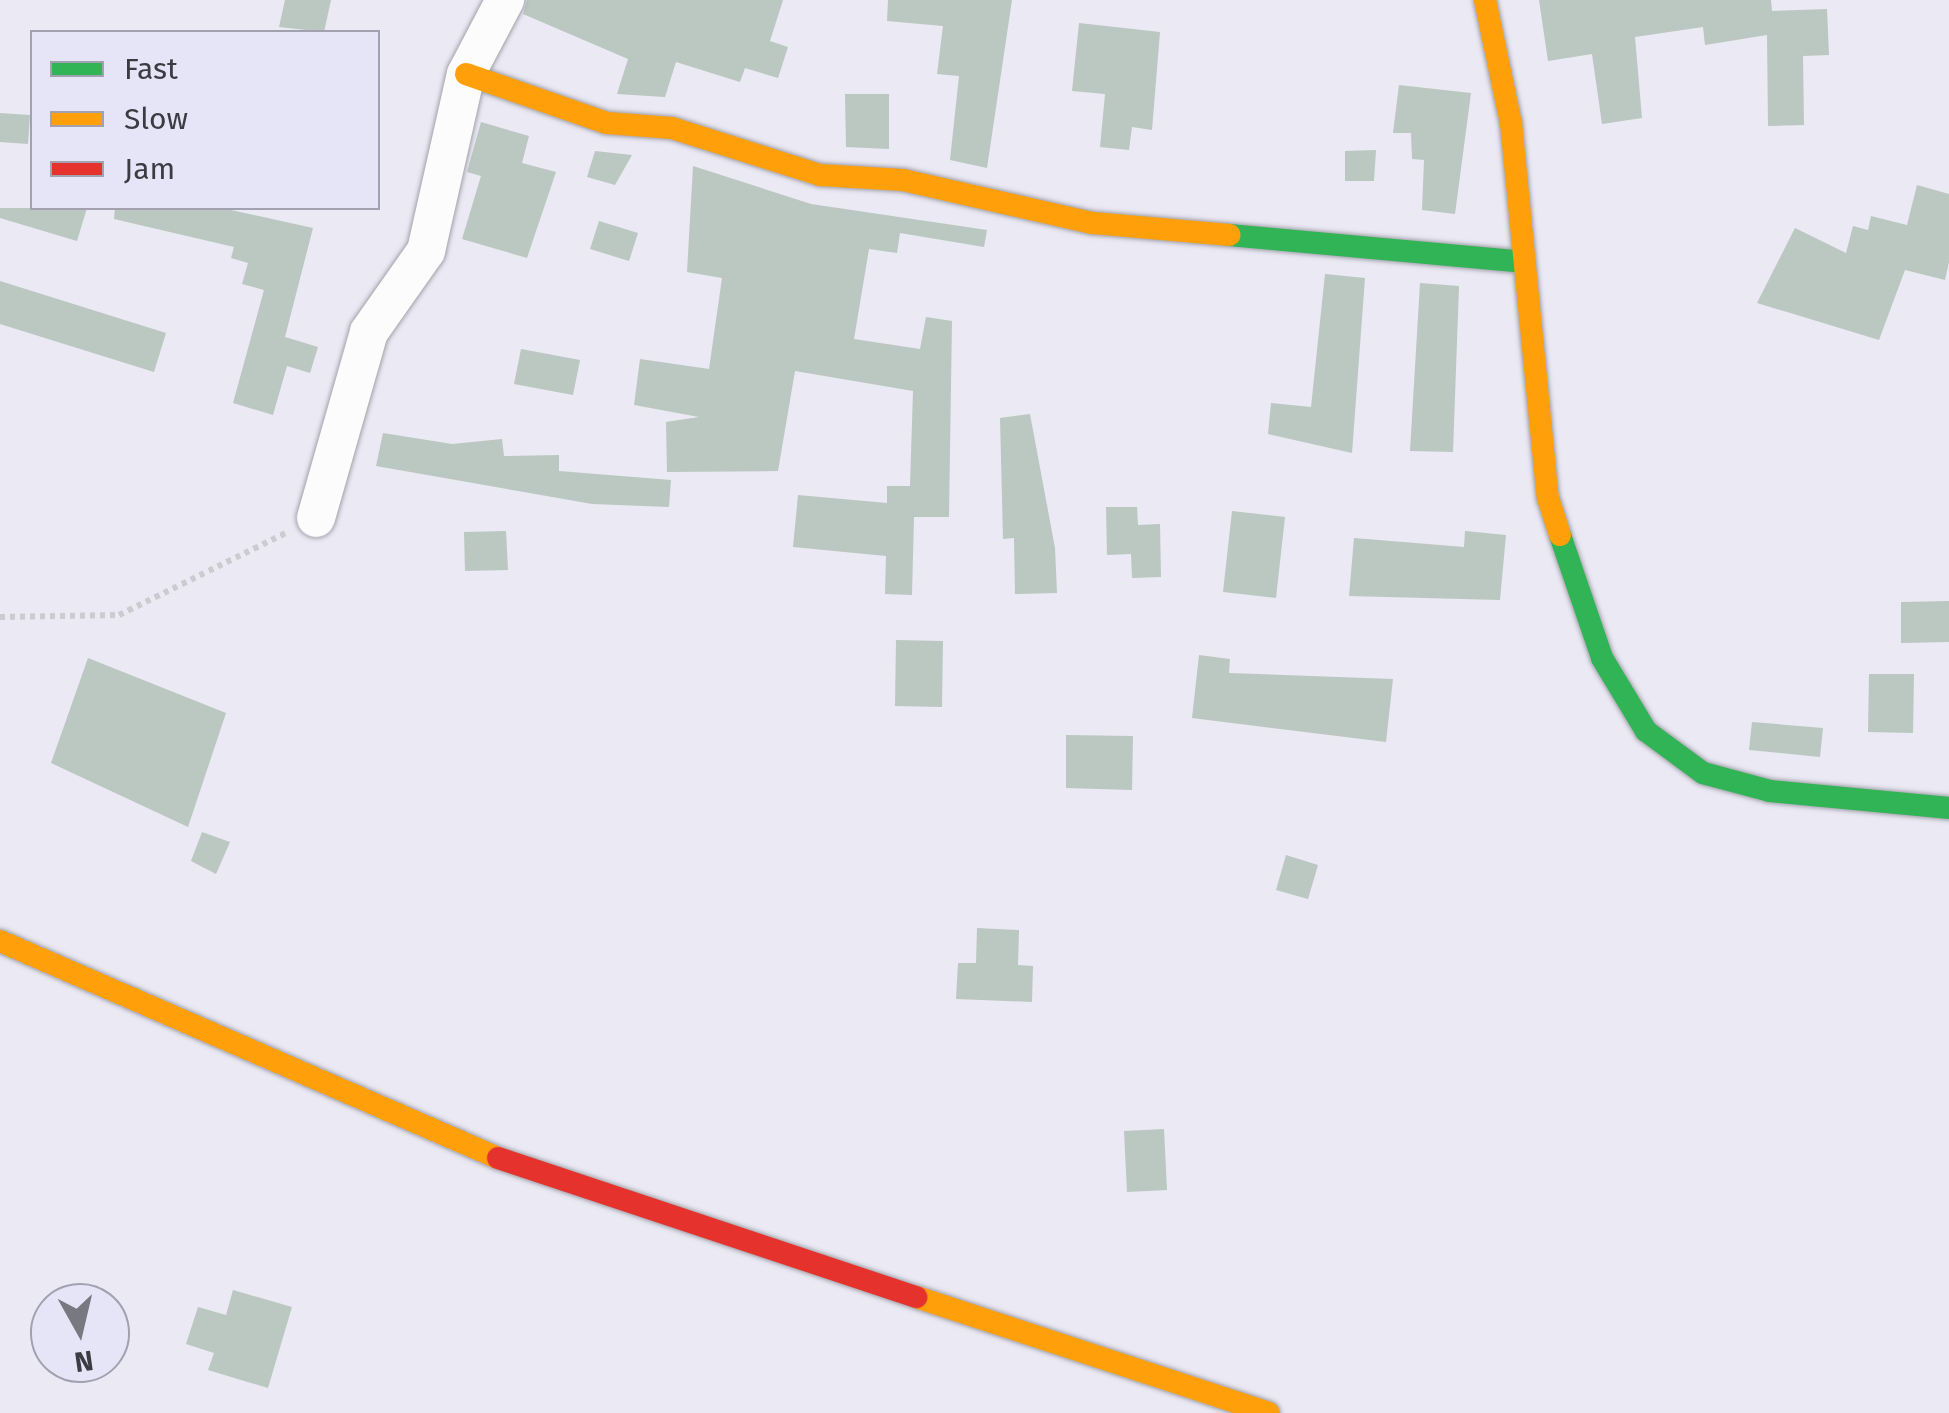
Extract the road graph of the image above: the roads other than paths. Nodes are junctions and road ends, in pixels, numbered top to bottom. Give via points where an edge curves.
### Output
1 (505, 0) edge
2 (1484, 0) edge
3 (466, 74) junction
4 (1523, 262) junction
5 (316, 518) road end
6 (1949, 808) edge
7 (0, 941) edge
8 (1268, 1413) edge

1 - 3 street
2 - 4 street via 1511,123
3 - 4 street via 606,123 672,128 820,175 903,180 1094,223
3 - 5 street via 426,251 368,332
4 - 6 street via 1548,498 1602,658 1646,731 1703,773 1770,792
7 - 8 street via 510,1163

